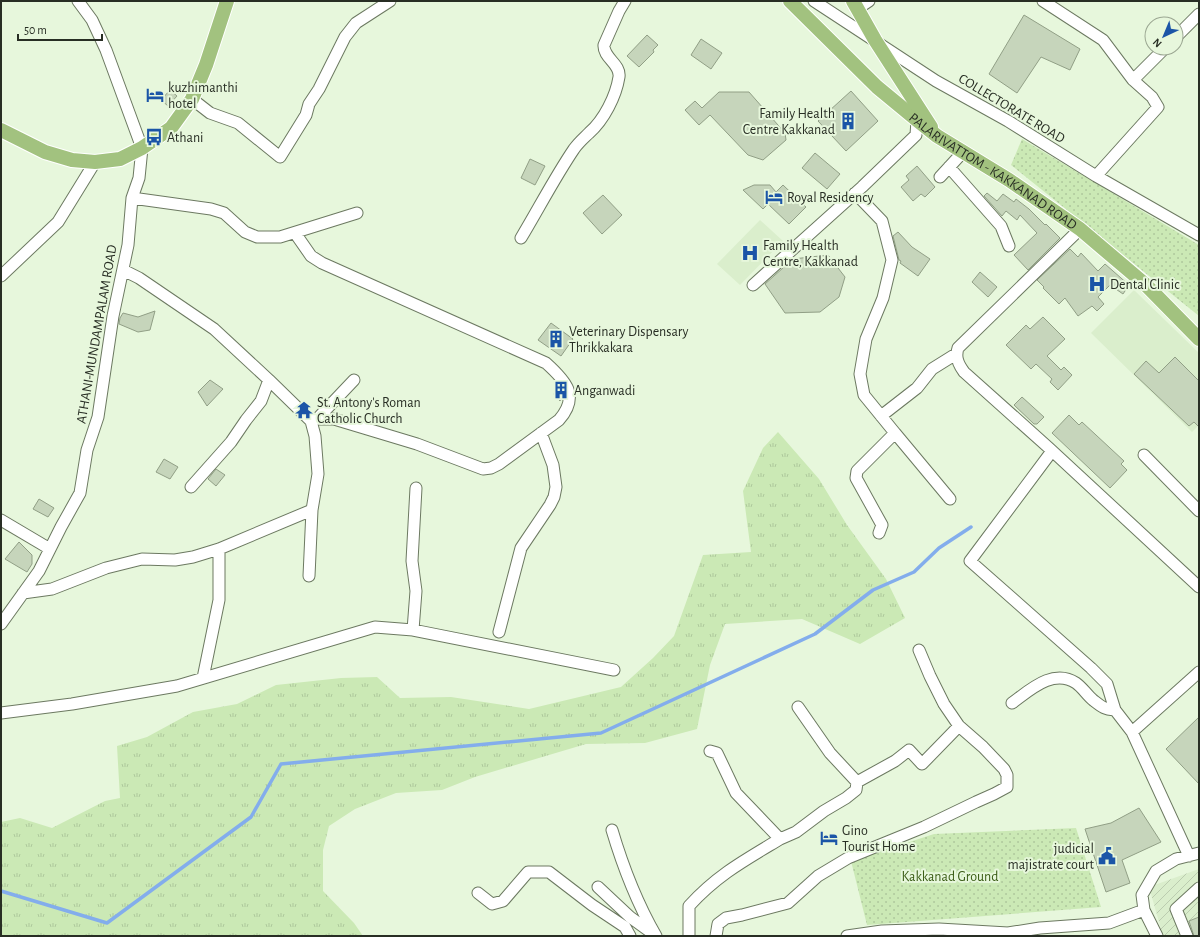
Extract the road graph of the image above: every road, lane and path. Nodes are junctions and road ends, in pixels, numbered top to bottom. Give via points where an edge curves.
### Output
1 (78, 1) edge
2 (227, 1) edge
3 (390, 1) edge
4 (625, 1) edge
5 (790, 1) edge
6 (814, 1) edge
7 (1043, 1) edge
8 (860, 4) edge
9 (1058, 5) edge
10 (1199, 14) edge
11 (1184, 29) edge
12 (875, 40) junction
13 (1157, 56) edge
14 (1133, 80) junction
15 (192, 99) junction
16 (917, 120) junction
17 (1, 130) edge
18 (937, 136) junction
19 (142, 148) junction
20 (963, 152) junction
21 (95, 162) junction
22 (949, 167) junction
23 (1096, 176) junction
24 (940, 177) dead end
25 (855, 193) junction
26 (132, 198) junction
27 (357, 213) dead end
28 (1080, 229) junction
29 (295, 232) junction
30 (1199, 235) edge
31 (521, 238) dead end
32 (1009, 246) dead end
33 (122, 270) junction
34 (1, 276) edge
35 (753, 285) dead end
36 (1199, 339) edge
37 (956, 354) junction
38 (269, 380) junction
39 (354, 380) dead end
40 (881, 416) junction
41 (314, 420) junction
42 (541, 433) junction
43 (896, 433) junction
44 (1052, 451) junction
45 (1144, 455) dead end
46 (191, 488) dead end
47 (416, 488) dead end
48 (950, 499) dead end
49 (312, 510) junction
50 (1199, 511) edge
51 (1, 520) edge
52 (879, 533) dead end
53 (50, 549) junction
54 (219, 549) junction
55 (309, 576) dead end
56 (1199, 587) edge
57 (23, 593) junction
58 (1, 624) edge
59 (413, 630) junction
60 (499, 632) dead end
61 (919, 650) dead end
62 (614, 670) dead end
63 (1199, 672) edge
64 (203, 678) junction
65 (1012, 703) dead end
66 (798, 707) dead end
67 (1115, 710) junction
68 (1, 713) edge
69 (959, 726) junction
70 (1132, 732) junction
71 (710, 751) dead end
72 (857, 782) junction
73 (612, 830) dead end
74 (780, 839) junction
75 (1194, 854) edge
76 (598, 887) dead end
77 (1199, 888) edge
78 (478, 893) dead end
79 (1144, 910) junction
80 (935, 932) edge
81 (1007, 934) edge
82 (630, 936) edge
83 (656, 936) edge
84 (689, 936) edge
85 (716, 936) edge
86 (847, 936) edge
87 (1157, 936) edge
88 (1188, 936) edge

1 - 19 street via 92,20 106,50
2 - 15 main road via 206,66
3 - 15 street via 356,23 345,37 309,104 306,115 280,157 238,123 210,113
4 - 31 street via 604,45 606,55 619,71 614,94 596,126 575,148
5 - 16 main road, PALARIVATTOM - KAKKANAD ROAD via 876,87
6 - 12 street, COLLECTORATE ROAD
7 - 9 street
8 - 12 main road
9 - 14 street via 1103,40
10 - 11 street
12 - 18 main road
12 - 23 street, COLLECTORATE ROAD via 936,81 1008,121
13 - 14 street
14 - 23 street via 1152,97 1158,107
15 - 19 main road via 171,128
16 - 18 main road, PALARIVATTOM - KAKKANAD ROAD
16 - 25 street via 916,135
17 - 21 main road via 45,152 72,160
18 - 20 main road, PALARIVATTOM - KAKKANAD ROAD
19 - 21 main road via 120,159
19 - 26 street, ATHANI-MUNDAMPALAM ROAD via 139,178
20 - 22 street
20 - 28 main road, PALARIVATTOM - KAKKANAD ROAD
21 - 34 street via 58,222
22 - 24 street
22 - 32 street via 1001,226
23 - 30 street, COLLECTORATE ROAD
25 - 35 street
25 - 40 street via 882,221 892,260 883,298 866,339 860,374 864,396
26 - 29 street via 212,209 224,213 245,232 257,237 280,237
26 - 33 street, ATHANI-MUNDAMPALAM ROAD via 128,245
27 - 29 street
28 - 36 main road, PALARIVATTOM - KAKKANAD ROAD via 1146,285
28 - 37 street via 966,339
29 - 42 street via 311,256 322,263 546,363 557,372 570,396 566,412
33 - 38 street via 139,278 214,329
33 - 53 street, ATHANI-MUNDAMPALAM ROAD via 98,417 87,450 80,493
37 - 40 street via 932,369 917,388
37 - 44 street via 964,372
38 - 41 street
38 - 46 street via 261,401 231,442
39 - 41 street
40 - 43 street
41 - 42 street via 334,419 417,444 483,469 499,464
41 - 49 street via 318,474
42 - 60 street via 553,465 556,487 554,498 521,548
43 - 48 street
43 - 52 street via 857,470 856,478 882,525
44 - 56 street
44 - 67 street via 970,561 1107,684
45 - 50 street
47 - 59 street via 412,561 416,591
49 - 54 street
49 - 55 street
51 - 53 street
53 - 57 street, ATHANI-MUNDAMPALAM ROAD via 39,571
54 - 57 street via 175,560 142,559 106,568 52,589
54 - 64 street via 219,600
57 - 58 street, ATHANI-MUNDAMPALAM ROAD
59 - 62 street
59 - 64 street via 375,627
61 - 69 street via 944,704
63 - 70 street
64 - 68 street via 177,686
65 - 67 street via 1051,678 1064,678 1076,683 1086,695 1105,709
66 - 72 street via 830,753
67 - 70 street
69 - 72 street via 922,764 909,750 895,761
69 - 85 street via 1004,769 1008,787 924,827 848,858 818,876 788,902 726,918 718,924
70 - 75 street
71 - 74 street via 717,752 736,793
72 - 74 street via 856,790 846,798 824,810 796,832
73 - 83 street via 643,914
74 - 84 street via 724,873 704,890 689,906
75 - 79 street via 1176,859 1156,871 1142,894
76 - 83 street via 630,917
77 - 88 street via 1176,909
78 - 82 street via 492,904 503,901 528,872 549,872 625,927
79 - 81 street via 1109,923 1040,928
79 - 87 street
80 - 81 street
80 - 86 street via 882,931

